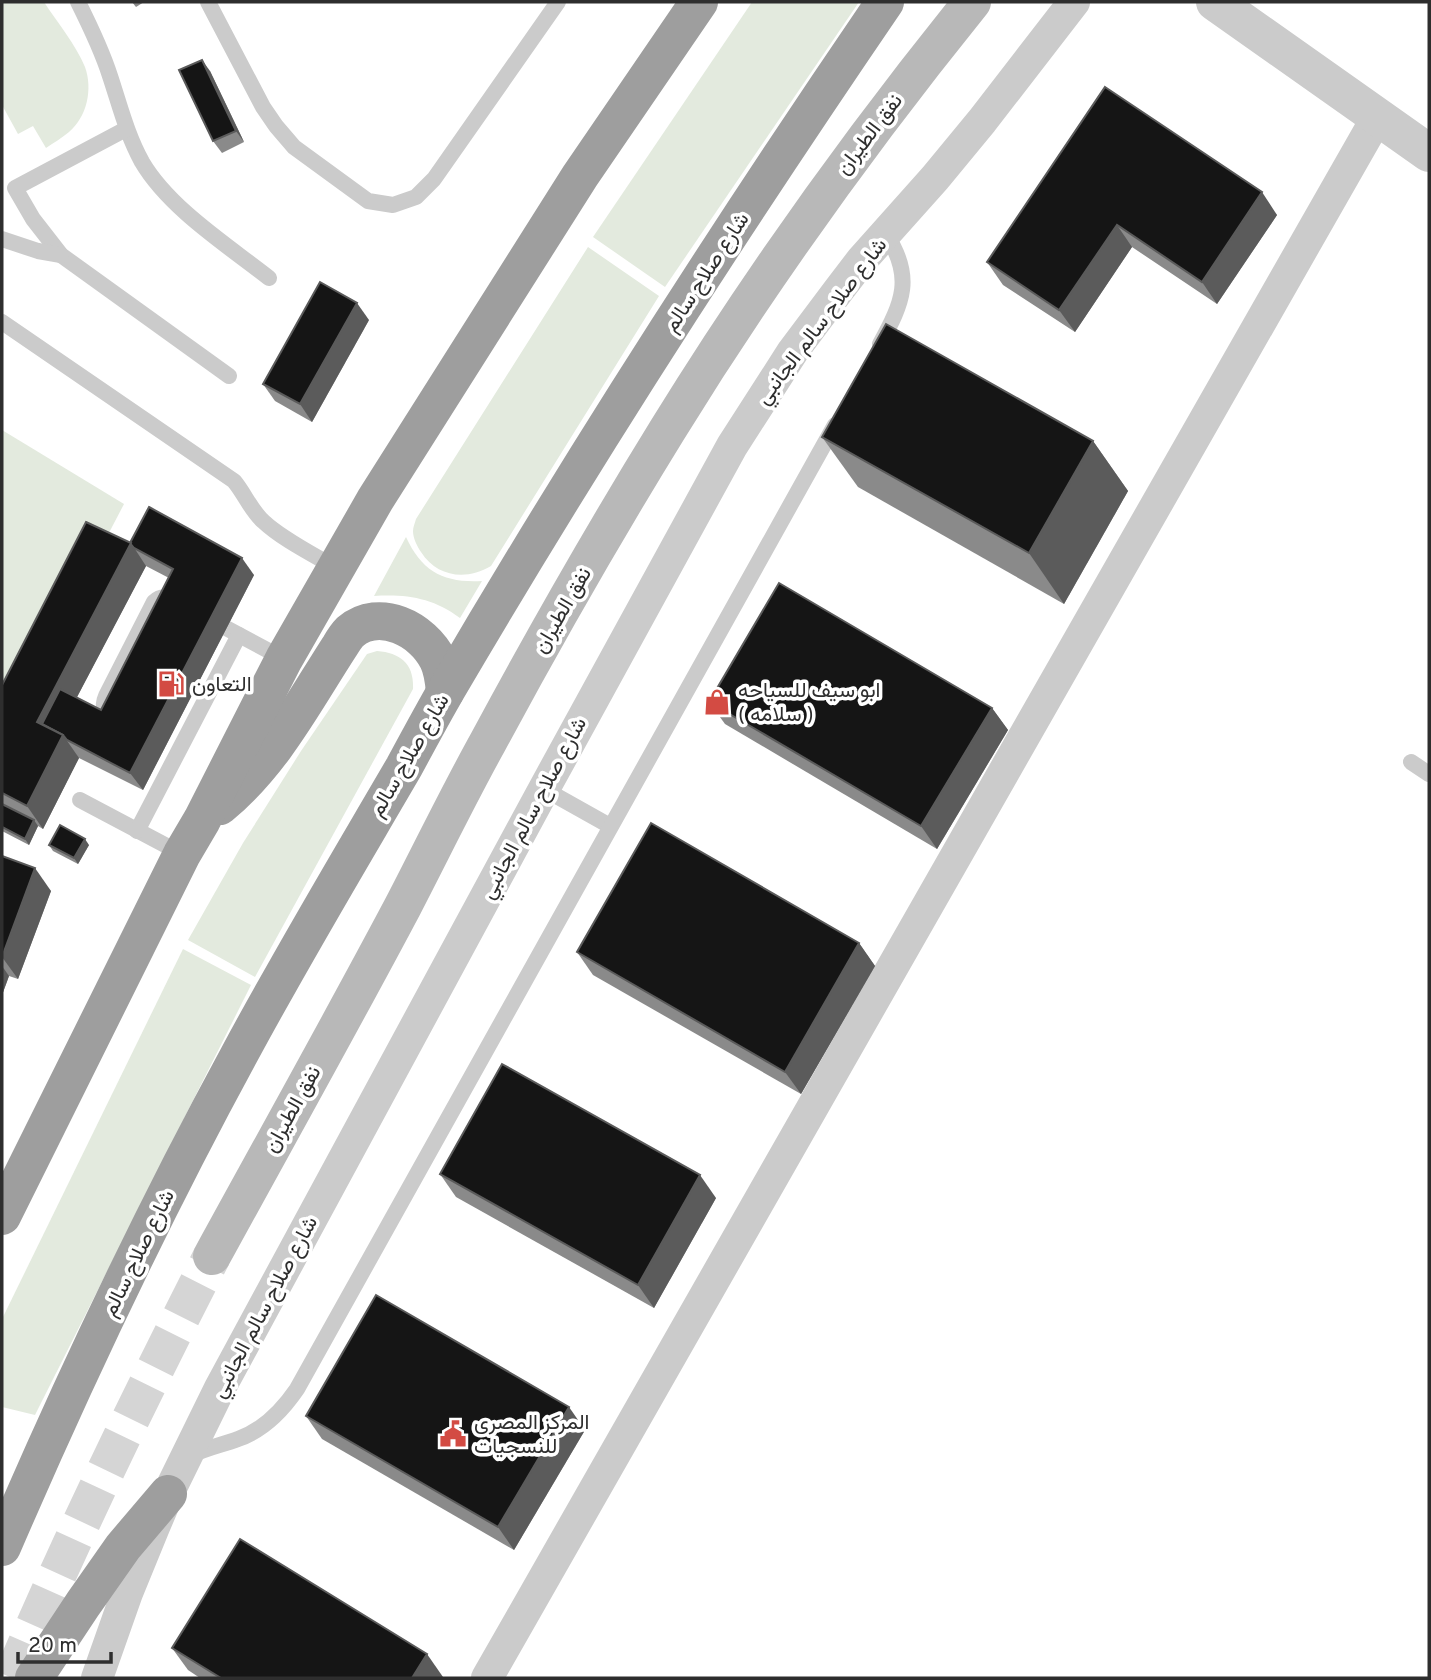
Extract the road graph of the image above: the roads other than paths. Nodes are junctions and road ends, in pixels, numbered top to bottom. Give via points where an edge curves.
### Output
1 (78, 2) edge
2 (208, 2) edge
3 (558, 2) edge
4 (699, 2) edge
5 (885, 2) edge
6 (972, 2) edge
7 (1074, 2) edge
8 (1226, 5) edge
9 (1378, 116) junction
10 (126, 130) junction
11 (1429, 153) edge
12 (886, 234) junction
13 (2, 239) edge
14 (61, 255) junction
15 (269, 278) dead end
16 (2, 321) edge
17 (875, 352) edge
18 (229, 376) dead end
19 (841, 413) edge
20 (336, 568) junction
21 (178, 601) edge
22 (284, 659) junction
23 (445, 692) junction
24 (117, 720) edge
25 (1411, 762) dead end
26 (1429, 774) edge
27 (544, 789) junction
28 (80, 800) dead end
29 (202, 820) junction
30 (610, 827) junction
31 (137, 831) junction
32 (182, 854) junction
33 (2, 1216) edge
34 (212, 1256) tunnel mouth
35 (185, 1459) junction
36 (168, 1494) junction
37 (2, 1547) edge
38 (34, 1678) edge
39 (97, 1678) edge
40 (487, 1678) edge

1 - 10 lane via 110,74
2 - 3 lane via 263,107 295,147 368,201 393,205 416,197 434,179
4 - 20 highway via 580,176
5 - 23 highway, شارع صلاح سالم via 651,357
6 - 34 main road, نفق الطيران via 808,218 662,439 499,722
7 - 12 street, شارع صلاح سالم الجانبي
8 - 9 street
9 - 11 street
9 - 40 street
10 - 14 lane via 15,188
10 - 15 lane via 143,163 183,211
12 - 17 lane via 896,249 903,282 896,316
12 - 27 street, شارع صلاح سالم الجانبي via 816,321 745,425
13 - 14 lane
14 - 18 lane
16 - 20 lane via 234,481 265,524
19 - 30 lane
20 - 22 highway
21 - 24 lane via 158,598 130,649 103,702 106,713
22 - 29 highway
22 - 31 lane via 232,631 171,751
23 - 29 highway via 439,661 420,636 391,622 361,625 349,633 261,766
23 - 37 highway, شارع صلاح سالم via 198,1132 87,1358
25 - 26 lane
27 - 30 lane
27 - 35 street, شارع صلاح سالم الجانبي
28 - 31 lane
29 - 32 highway
30 - 35 lane via 297,1389 255,1432
31 - 32 lane
32 - 33 highway
35 - 36 street, شارع صلاح سالم الجانبي
36 - 38 highway via 123,1548
36 - 39 street, شارع صلاح سالم الجانبي

